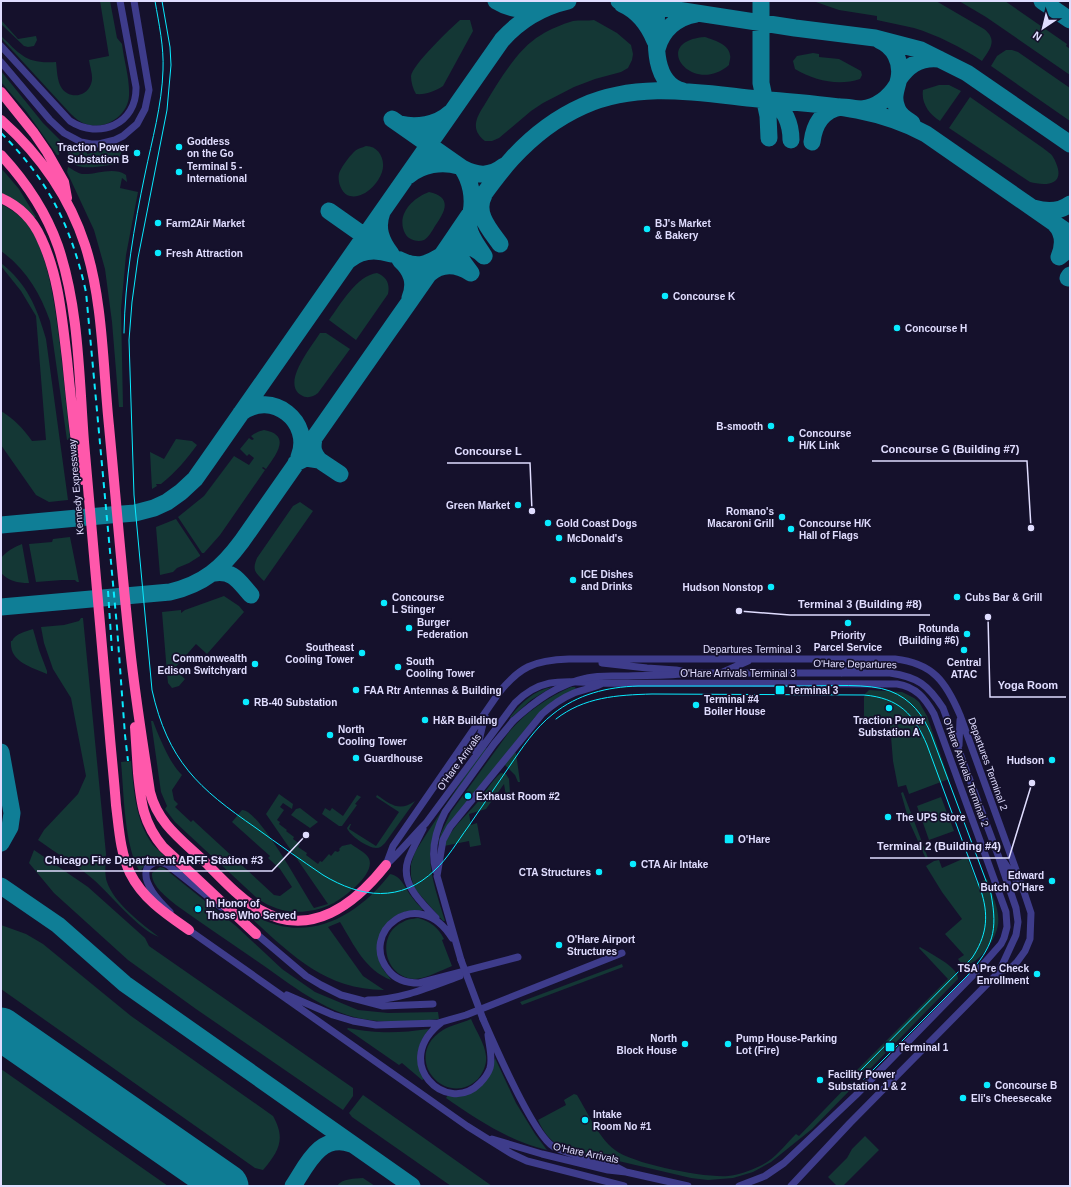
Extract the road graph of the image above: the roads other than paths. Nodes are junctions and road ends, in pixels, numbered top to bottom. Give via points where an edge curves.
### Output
1 (120, 1) edge
2 (134, 1) edge
3 (1, 46) edge
4 (1, 62) edge
5 (1, 92) edge
6 (1, 120) edge
7 (1, 155) edge
8 (1, 198) edge
9 (68, 206) junction
10 (93, 557) junction
11 (569, 659) junction
12 (868, 659) junction
13 (752, 660) junction
14 (932, 672) joint
15 (691, 673) junction
16 (720, 674) junction
17 (840, 674) junction
18 (134, 679) junction
19 (603, 683) junction
20 (918, 692) joint
21 (487, 710) junction
22 (960, 715) junction
23 (959, 750) junction
24 (475, 757) junction
25 (426, 823) junction
26 (998, 855) junction
27 (386, 864) junction
28 (438, 876) junction
29 (1024, 892) junction
30 (442, 925) junction
31 (189, 930) junction
32 (256, 934) junction
33 (457, 949) junction
34 (622, 953) dead end
35 (518, 957) dead end
36 (489, 966) junction
37 (999, 972) junction
38 (265, 984) junction
39 (341, 995) junction
40 (433, 1004) dead end
41 (443, 1022) junction
42 (487, 1028) junction
43 (481, 1135) junction
44 (626, 1172) junction
45 (624, 1186) edge
46 (688, 1186) edge
47 (740, 1186) edge
48 (791, 1186) edge

1 - 3 street via 136,96 131,109 112,126 92,130 70,121
2 - 4 street via 149,90 142,117 123,136 98,144 81,142 64,133
5 - 9 highway via 34,133 56,166 64,182
6 - 9 highway via 37,158
7 - 10 highway, Kennedy Expressway via 19,176 40,208 57,244 66,272 76,337
8 - 10 highway via 17,208 32,223 41,238 51,265 61,308 76,444
9 - 18 highway via 85,245 94,279
10 - 31 highway, Kennedy Expressway via 120,835 125,859 130,873 149,899
11 - 13 street, Departures Terminal 3
11 - 15 street, O'Hare Departures, bridge
11 - 21 street via 542,662 522,670 506,684
12 - 13 street, Departures Terminal 3
12 - 14 street, Departures Terminal 3 via 904,660
12 - 17 street
13 - 16 street
14 - 22 street, Departures Terminal 2 via 952,695
15 - 16 street, O'Hare Departures
15 - 28 street, bridge via 602,676 580,680 562,686 528,707 486,754 445,812 437,830 434,847 434,864
16 - 17 street, O'Hare Departures
17 - 23 street, O'Hare Departures via 890,673 904,675 924,684 943,708
18 - 27 highway via 150,792 156,810 172,830 251,905 278,918 302,921 320,918 339,910 356,898
18 - 32 highway via 140,798 150,828 163,847
19 - 20 street, O'Hare Arrivals Terminal 3 via 897,684
19 - 24 street, O'Hare Arrivals via 559,681 532,689 515,703
19 - 28 street via 564,698 542,714 450,827 443,840
20 - 47 street, O'Hare Arrivals Terminal 2 via 928,701 934,714 1006,912 1006,932 1001,944 980,969 856,1095 775,1170
21 - 24 street
21 - 27 street via 393,846
22 - 23 street
22 - 29 street, Departures Terminal 2
23 - 26 street, O'Hare Departures
24 - 25 street, O'Hare Arrivals
25 - 27 street, O'Hare Arrivals via 401,852
25 - 30 street via 408,859 406,872 408,884 414,893
26 - 29 street
26 - 37 street, O'Hare Departures via 1016,908 1018,922 1016,935
28 - 33 street
29 - 37 street, Departures Terminal 2 via 1031,913 1030,939 1017,962
30 - 33 street
30 - 36 street via 428,916 416,914 401,916 392,923 383,935 380,948 382,959 391,974 406,982 419,984
31 - 32 street via 167,910 150,887 145,874 152,864 159,862 168,865
31 - 38 street
32 - 39 street via 292,966
33 - 42 street, bridge
34 - 41 street
35 - 36 street
36 - 39 street via 410,994 388,999 368,1000
37 - 48 street
38 - 41 street via 315,1008 353,1021 376,1025
38 - 43 street
39 - 40 street via 383,1006
41 - 42 street via 426,1039 420,1060 432,1084 452,1093 468,1091 486,1077 491,1061
42 - 44 street via 528,1114 545,1140 552,1147 562,1151 609,1164
43 - 44 street, O'Hare Arrivals via 542,1154
43 - 45 street via 527,1160
44 - 46 street, O'Hare Arrivals

